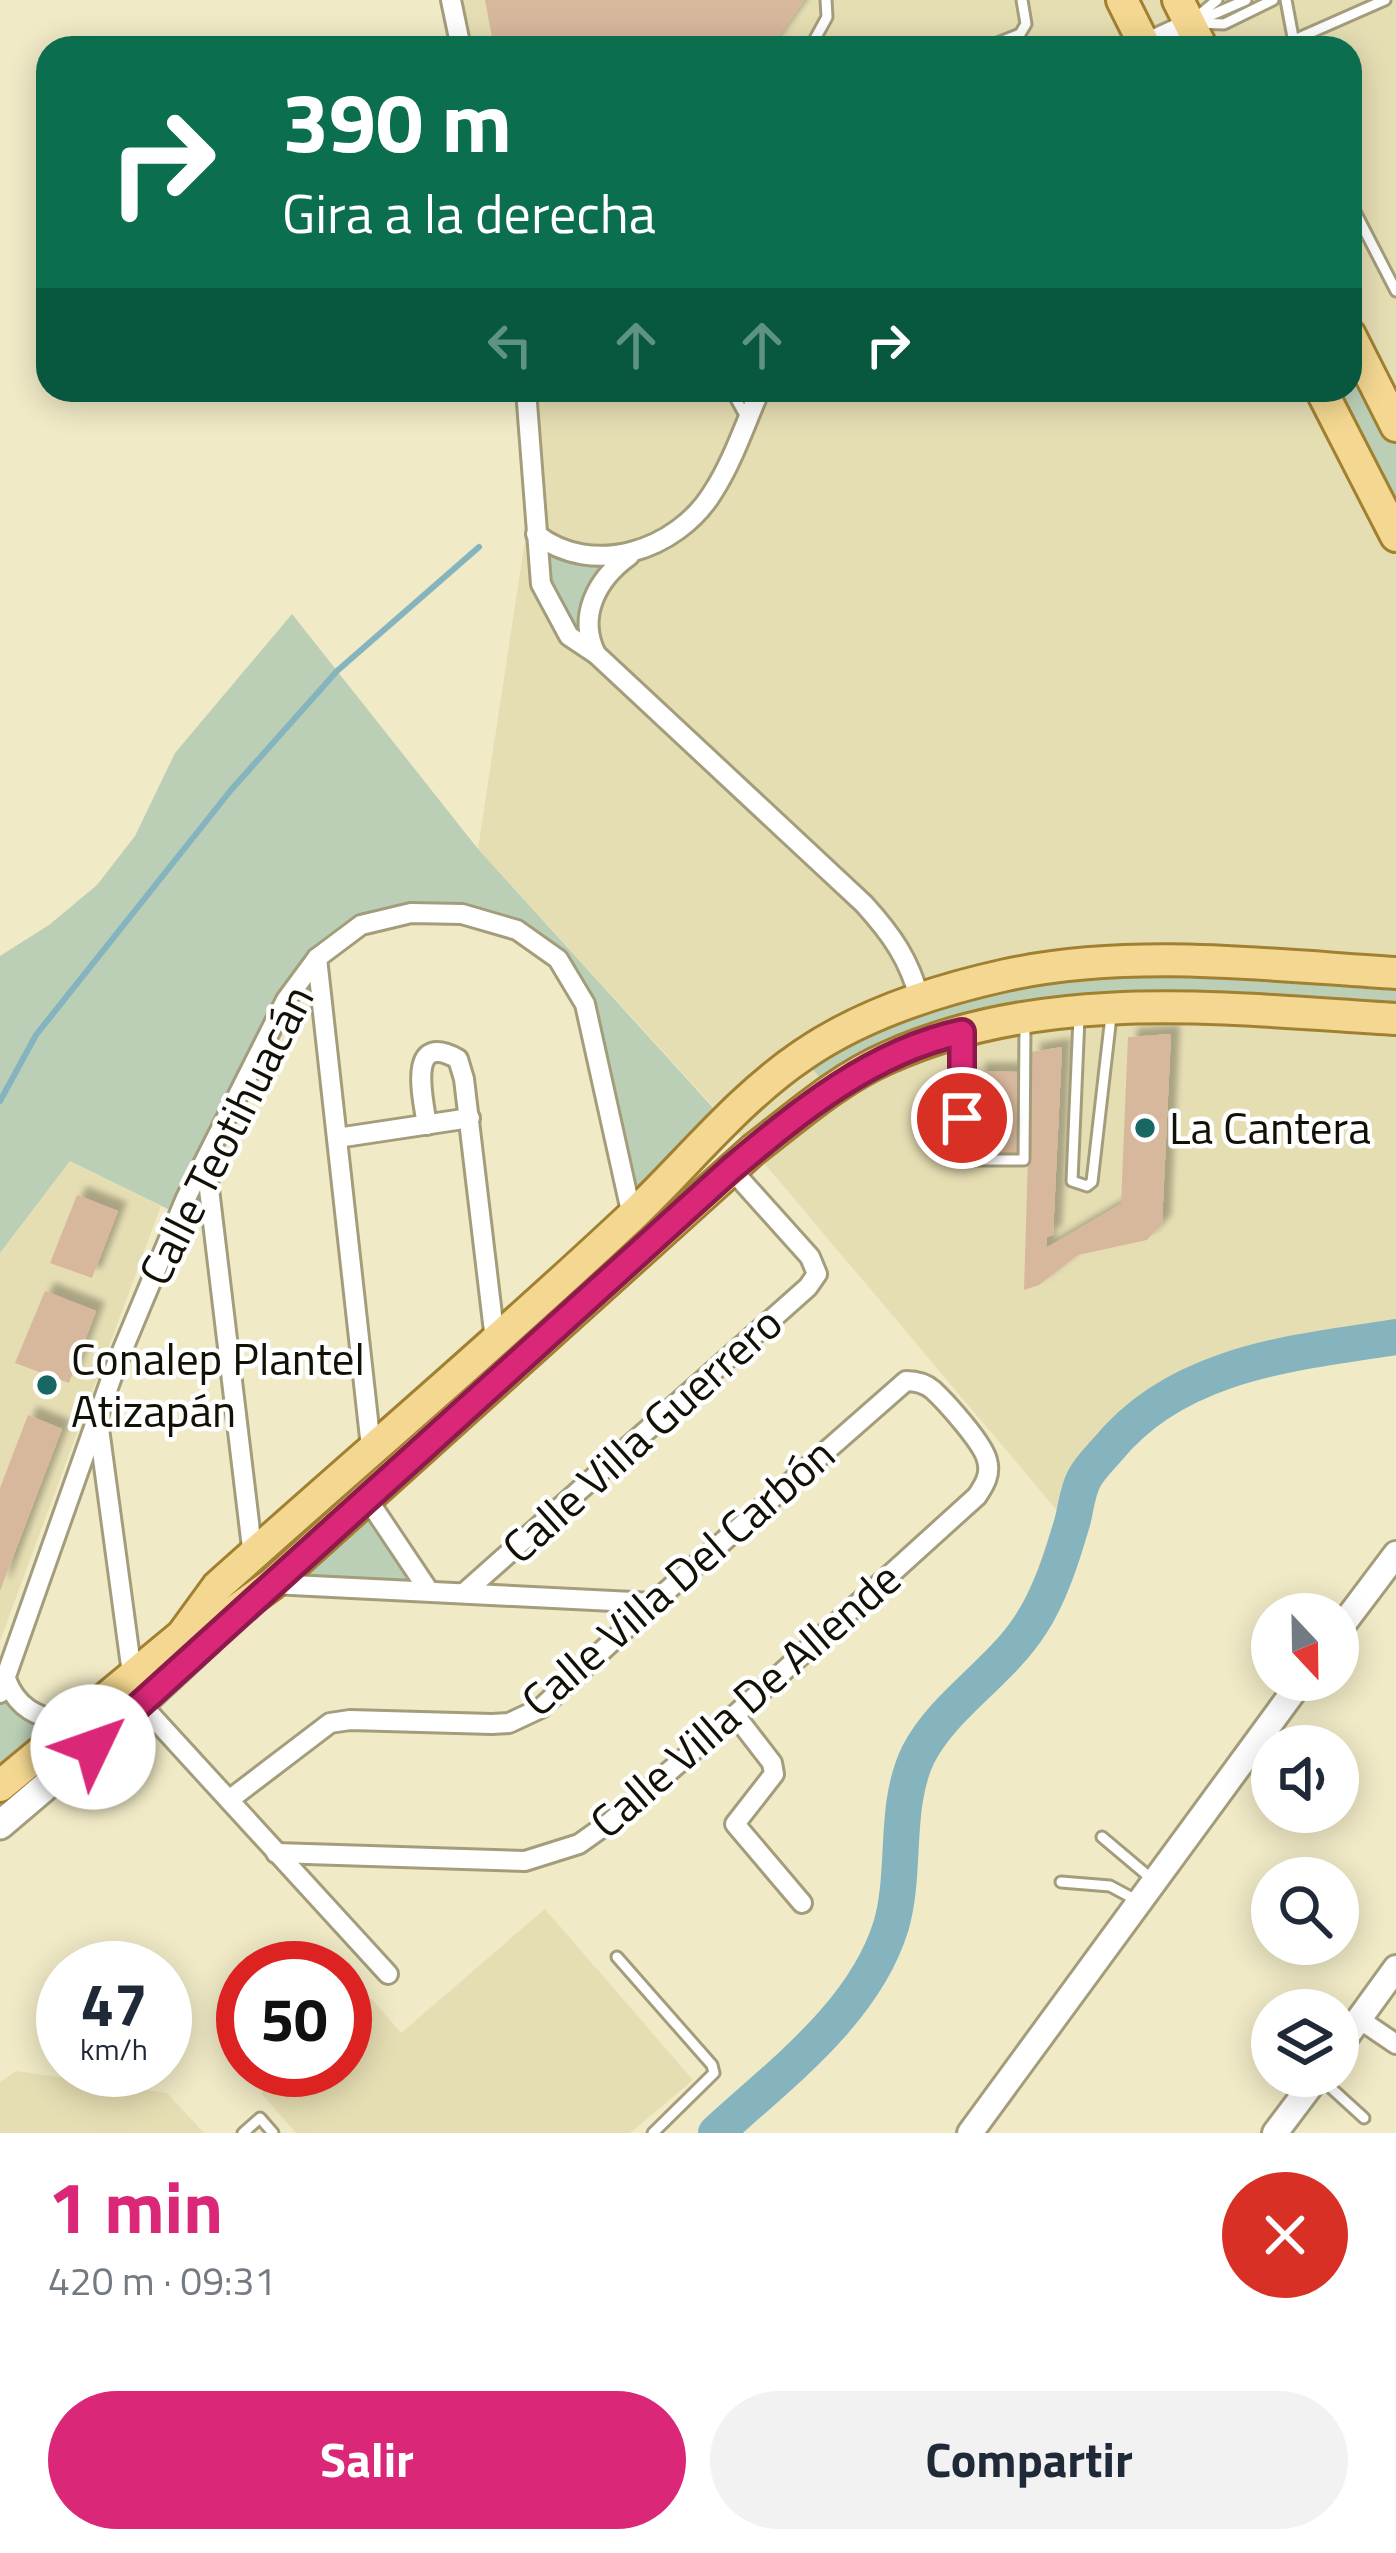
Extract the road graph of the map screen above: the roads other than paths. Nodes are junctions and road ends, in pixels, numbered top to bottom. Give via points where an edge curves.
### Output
1 (451, 0) edge
2 (826, 0) edge
3 (1022, 0) edge
4 (1122, 0) edge
5 (1217, 0) edge
6 (1246, 0) edge
7 (1273, 0) edge
8 (1286, 0) edge
9 (1385, 0) edge
10 (1193, 18) edge
11 (458, 36) edge
12 (816, 36) edge
13 (1016, 36) edge
14 (1137, 36) edge
15 (1160, 36) edge
16 (1293, 36) edge
17 (1311, 36) edge
18 (1362, 225) edge
19 (1396, 291) edge
20 (1362, 359) edge
21 (527, 402) edge
22 (737, 402) edge
23 (755, 402) edge
24 (1327, 402) edge
25 (747, 420) junction
26 (1396, 426) edge
27 (536, 534) junction
28 (1396, 536) edge
29 (639, 549) junction
30 (596, 654) junction
31 (316, 958) junction
32 (1396, 974) edge
33 (920, 1000) junction
34 (1112, 1010) junction
35 (1079, 1012) junction
36 (1025, 1019) junction
37 (1396, 1019) edge
38 (871, 1020) junction
39 (962, 1032) junction
40 (813, 1050) junction
41 (888, 1057) junction
42 (837, 1085) junction
43 (1076, 1108) junction
44 (1101, 1110) junction
45 (470, 1118) junction
46 (427, 1125) junction
47 (337, 1138) junction
48 (206, 1164) junction
49 (731, 1169) junction
50 (632, 1216) junction
51 (495, 1340) junction
52 (919, 1382) joint
53 (97, 1416) junction
54 (371, 1447) junction
55 (368, 1500) junction
56 (1396, 1554) edge
57 (253, 1556) junction
58 (272, 1584) junction
59 (218, 1587) junction
60 (429, 1591) junction
61 (464, 1593) junction
62 (653, 1603) junction
63 (1359, 1603) edge
64 (238, 1612) junction
65 (185, 1640) junction
66 (131, 1666) junction
67 (3, 1686) edge
68 (1286, 1701) edge
69 (141, 1704) junction
70 (734, 1715) junction
71 (66, 1724) junction
72 (65, 1771) junction
73 (0, 1775) edge
74 (0, 1786) edge
75 (86, 1793) dead end
76 (229, 1800) junction
77 (0, 1801) edge
78 (0, 1825) edge
79 (1102, 1838) dead end
80 (276, 1853) junction
81 (1153, 1880) junction
82 (1061, 1882) dead end
83 (1138, 1901) junction
84 (802, 1903) dead end
85 (617, 1957) dead end
86 (1396, 1968) edge
87 (388, 1975) dead end
88 (1359, 2019) joint
89 (1396, 2044) edge
90 (1302, 2097) edge
91 (1341, 2097) edge
92 (1364, 2118) dead end
93 (243, 2133) edge
94 (273, 2133) edge
95 (653, 2133) edge
96 (970, 2133) edge
97 (1275, 2133) edge

1 - 11 street
2 - 12 lane
3 - 13 lane via 1026,24
4 - 14 main road
5 - 10 lane
6 - 10 lane
7 - 10 lane via 1224,24
8 - 16 lane
9 - 17 lane
10 - 15 street
18 - 19 lane
20 - 26 main road
21 - 27 street
22 - 25 lane
23 - 25 street
24 - 28 main road
25 - 29 street via 699,511
27 - 29 street via 576,556
27 - 30 street via 541,584 569,636
29 - 30 street via 603,577 592,600
30 - 33 street via 895,937
31 - 47 street
31 - 48 street, Calle Teotihuacán via 286,1000
31 - 50 street, Calle Teotihuacán via 361,926 411,913 462,914 517,930 558,959 585,1004
32 - 33 main road via 1070,964
33 - 38 main road
34 - 35 main road
34 - 37 main road
34 - 44 lane
35 - 36 main road
35 - 43 lane
36 - 39 main road
36 - 39 lane via 1024,1160 963,1160
38 - 40 main road
38 - 41 main road
39 - 41 main road
40 - 42 main road
40 - 50 main road
41 - 42 main road
42 - 49 main road
43 - 44 lane
43 - 44 lane via 1072,1181 1088,1186
45 - 46 street
45 - 46 street via 458,1059 434,1053 419,1073
45 - 51 street
46 - 47 street
47 - 54 street
48 - 53 street, Calle Teotihuacán
48 - 57 street
49 - 55 main road
49 - 61 street, Calle Villa Guerrero via 817,1274
50 - 51 main road
51 - 54 main road
52 - 62 street, Calle Villa Del Carbón via 892,1390
52 - 70 street, Calle Villa De Allende via 982,1448 987,1481
53 - 66 street
53 - 67 street, Calle Teotihuacán
54 - 57 main road
55 - 58 main road
55 - 60 street
56 - 63 street
57 - 59 main road
58 - 60 street
58 - 64 main road
59 - 65 main road
59 - 66 main road
60 - 61 street
61 - 62 street
62 - 76 street, Calle Villa Del Carbón via 526,1717 330,1723
64 - 65 main road
64 - 69 main road
65 - 74 main road
65 - 77 main road
66 - 71 main road
67 - 71 street, Calle Teotihuacán via 27,1711
68 - 81 street
69 - 72 main road
69 - 76 street
70 - 80 street, Calle Villa De Allende via 610,1822 556,1853 495,1862
70 - 84 street via 774,1774 735,1824
71 - 73 main road
72 - 75 lane
72 - 78 main road
76 - 80 street
79 - 81 lane
80 - 87 street
81 - 83 street
82 - 83 lane via 1110,1886
83 - 96 street
85 - 95 lane via 714,2073
86 - 88 street
88 - 89 street
90 - 97 street
91 - 92 lane
93 - 94 lane via 260,2118

